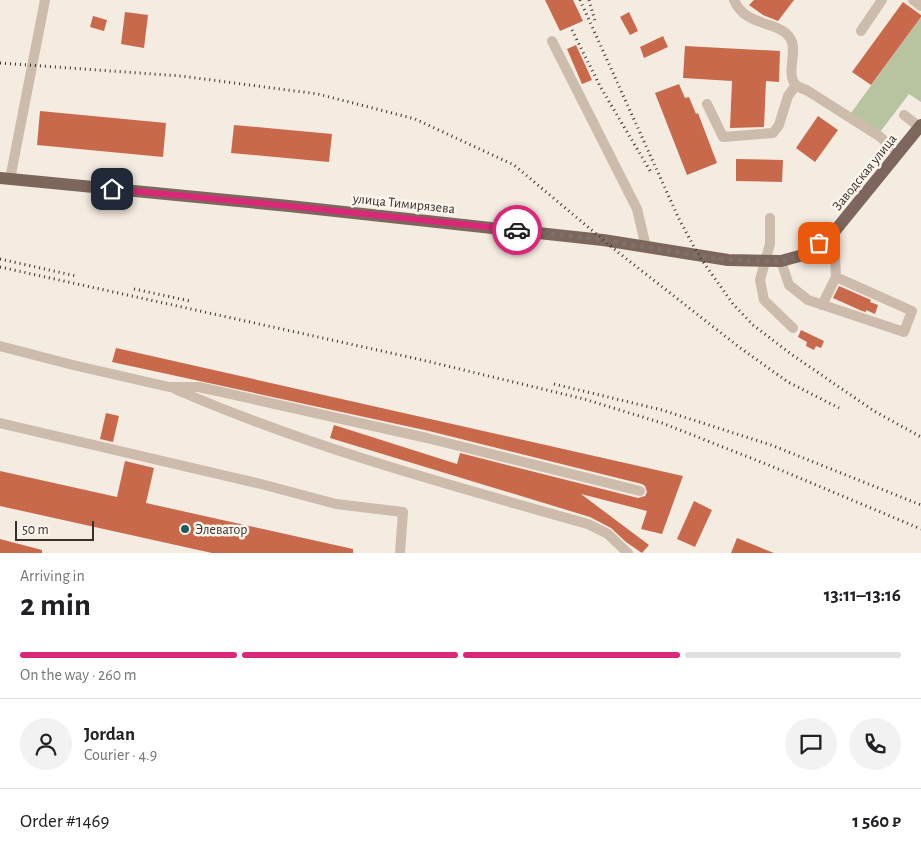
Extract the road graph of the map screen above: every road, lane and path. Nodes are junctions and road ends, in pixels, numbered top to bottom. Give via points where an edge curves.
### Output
1 (45, 0) edge
2 (734, 0) edge
3 (882, 0) edge
4 (913, 0) edge
5 (921, 6) edge
6 (860, 31) dead end
7 (552, 41) dead end
8 (796, 85) junction
9 (707, 104) dead end
10 (904, 115) dead end
11 (920, 127) edge
12 (899, 153) junction
13 (5, 179) edge
14 (770, 218) dead end
15 (834, 232) junction
16 (646, 247) junction
17 (804, 255) joint
18 (782, 261) junction
19 (765, 262) junction
20 (836, 277) junction
21 (822, 305) junction
22 (916, 310) edge
23 (793, 328) dead end
24 (0, 346) edge
25 (169, 387) junction
26 (0, 423) edge
27 (640, 491) dead end
28 (400, 553) edge
29 (628, 553) edge

1 - 13 street
2 - 8 street via 745,15 789,35 794,44 792,75
3 - 6 street
4 - 5 street
7 - 16 street via 637,209
8 - 9 street via 773,133 723,137
8 - 12 street via 880,136
10 - 11 street
11 - 12 main road, Заводская улица
12 - 15 main road, Заводская улица
13 - 16 main road, улица Тимирязева via 289,206
14 - 19 street via 770,244
15 - 17 main road, Заводская улица
15 - 20 street
16 - 19 main road, улица Тимирязева via 728,260
17 - 18 main road, улица Тимирязева
18 - 19 main road, улица Тимирязева
18 - 21 street via 789,285 808,300
19 - 23 street via 760,280 764,300
20 - 21 street
20 - 22 street
21 - 22 street via 904,332
24 - 25 street
25 - 27 street via 199,387 427,438
25 - 29 street via 289,434 588,524 608,534
26 - 28 street via 336,504 403,512

